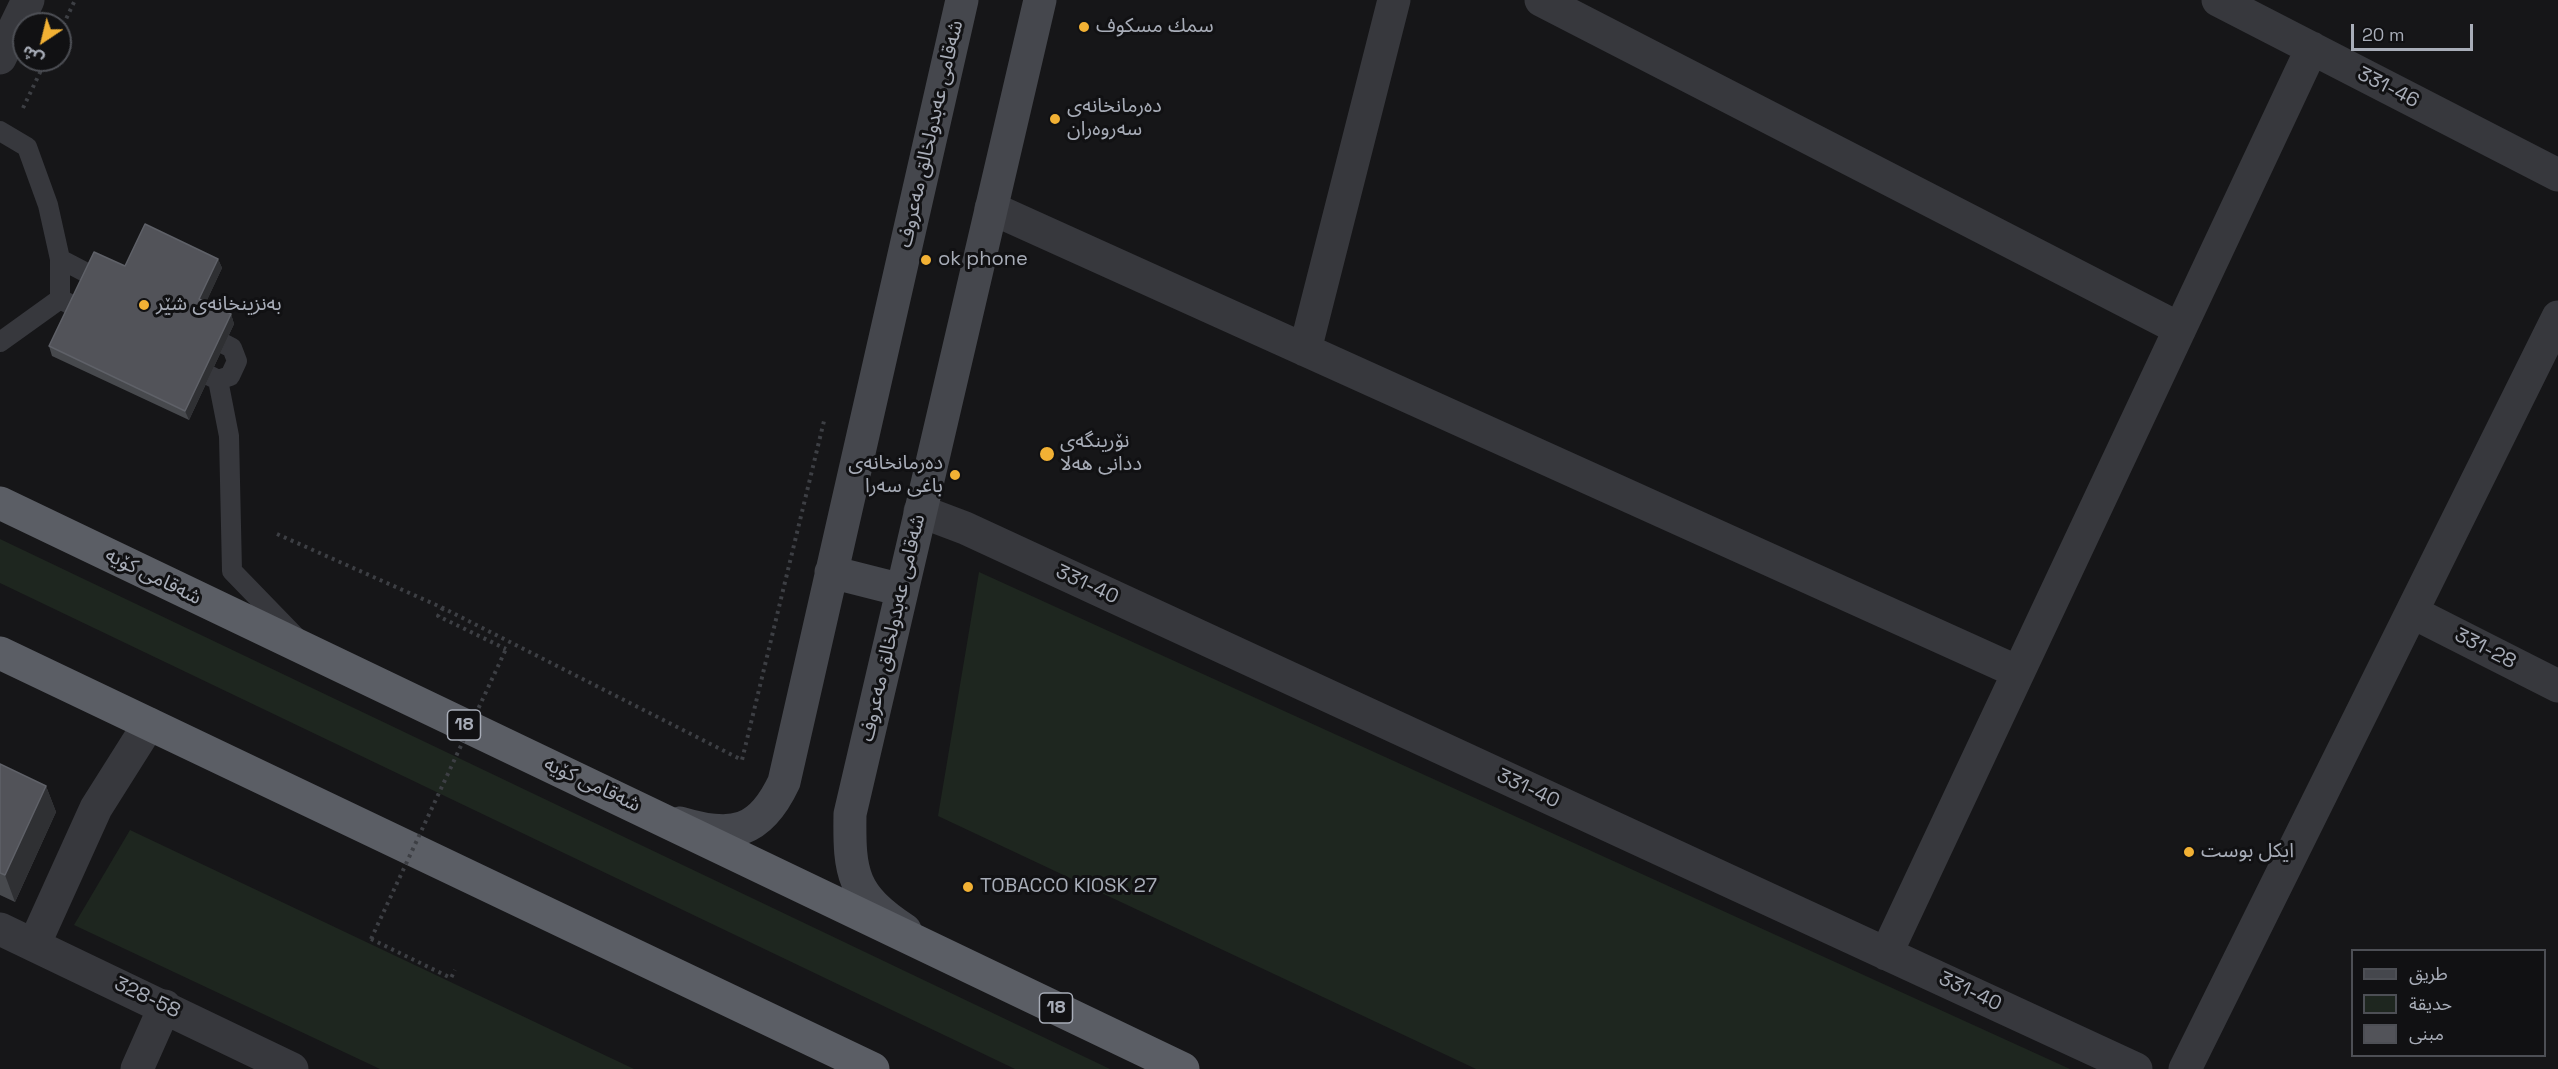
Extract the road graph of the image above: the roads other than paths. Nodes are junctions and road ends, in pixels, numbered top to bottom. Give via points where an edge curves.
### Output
1 (28, 0) edge
2 (962, 0) edge
3 (1040, 0) edge
4 (1394, 0) edge
5 (1541, 0) edge
6 (2218, 0) edge
7 (2312, 48) junction
8 (0, 58) edge
9 (5, 134) edge
10 (2558, 175) edge
11 (991, 208) junction
12 (60, 258) junction
13 (121, 290) edge
14 (60, 299) junction
15 (181, 322) edge
16 (2556, 325) edge
17 (112, 326) edge
18 (2180, 329) junction
19 (0, 342) edge
20 (1305, 350) junction
21 (165, 353) edge
22 (218, 380) junction
23 (0, 503) edge
24 (920, 511) junction
25 (831, 573) junction
26 (902, 590) junction
27 (2412, 612) junction
28 (0, 654) edge
29 (312, 654) junction
30 (2018, 672) junction
31 (2558, 686) edge
32 (149, 724) junction
33 (653, 814) junction
34 (0, 929) edge
35 (34, 945) junction
36 (928, 946) junction
37 (1886, 954) junction
38 (165, 1006) junction
39 (137, 1069) edge
40 (292, 1069) edge
41 (873, 1069) edge
42 (1183, 1069) edge
43 (2136, 1069) edge
44 (2185, 1069) edge

1 - 8 street
2 - 25 main road, شەقامی عەبدولخالق مەعروف
3 - 11 main road, شەقامی عەبدولخالق مەعروف
4 - 20 street
5 - 18 street
6 - 7 street, 331-46
7 - 10 street, 331-46
7 - 18 street
9 - 12 lane via 27,147 48,205
11 - 20 street
11 - 24 main road, شەقامی عەبدولخالق مەعروف
12 - 13 lane
12 - 14 lane
14 - 17 lane
14 - 19 lane
15 - 22 lane via 232,348 237,361 230,376
16 - 27 street
18 - 30 street
20 - 30 street
21 - 22 lane
22 - 29 lane via 229,436 232,571
23 - 29 highway, شەقامی کۆیە / 18
24 - 26 main road, شەقامی عەبدولخالق مەعروف
24 - 37 street, 331-40
25 - 26 main road
25 - 33 main road, شەقامی عەبدولخالق مەعروف via 784,782 773,806 756,824 734,832 704,830
26 - 36 main road, شەقامی عەبدولخالق مەعروف via 850,814 849,859 860,888 886,917
27 - 31 street, 331-28
27 - 44 street
28 - 32 highway
29 - 33 highway, شەقامی کۆیە / 18
30 - 37 street
32 - 35 street via 96,808
32 - 41 highway
33 - 36 highway, شەقامی کۆیە / 18
34 - 35 street, 328-58
35 - 38 street, 328-58
36 - 42 highway, شەقامی کۆیە / 18
37 - 43 street, 331-40
38 - 39 street
38 - 40 street, 328-58

